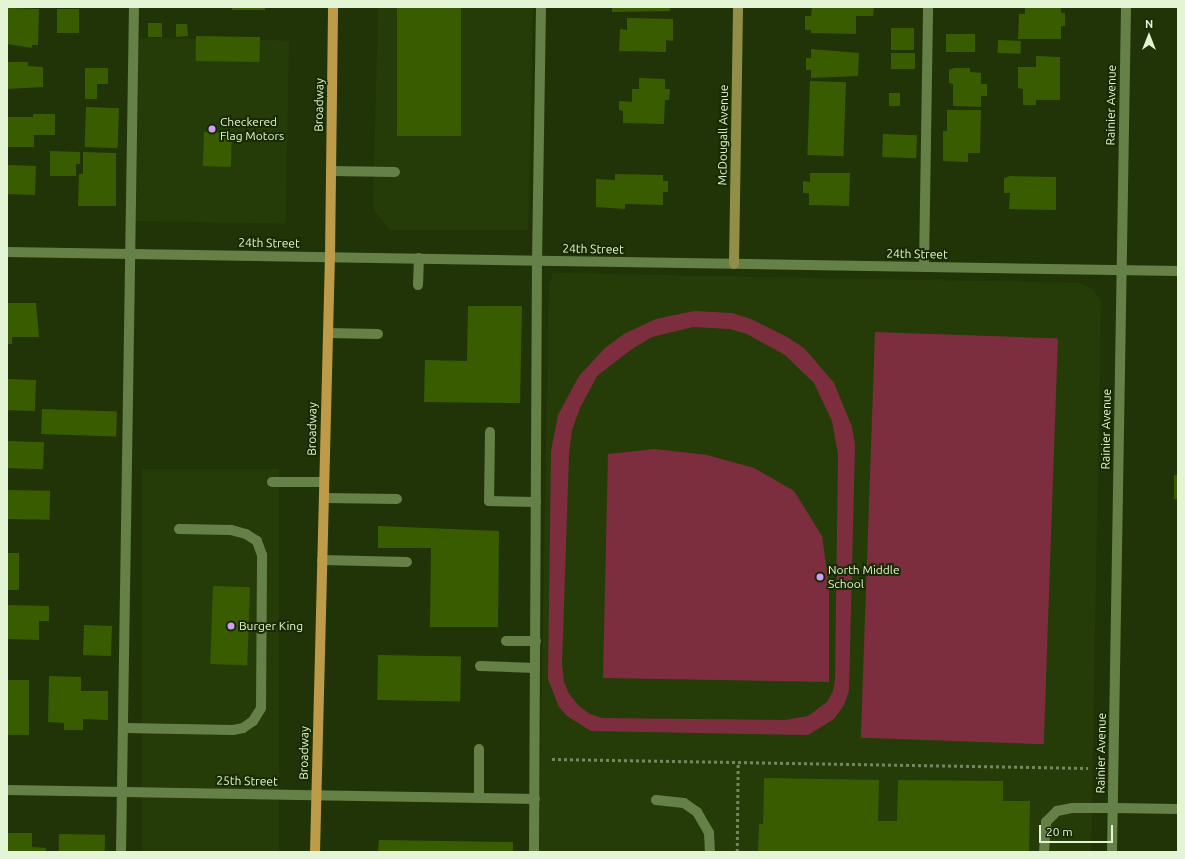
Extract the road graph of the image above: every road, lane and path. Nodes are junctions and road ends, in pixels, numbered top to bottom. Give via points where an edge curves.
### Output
1 (134, 7) edge
2 (332, 7) edge
3 (541, 7) edge
4 (738, 7) edge
5 (928, 7) edge
6 (1126, 7) edge
7 (331, 171) junction
8 (395, 172) dead end
9 (7, 252) edge
10 (130, 253) junction
11 (330, 257) junction
12 (419, 258) junction
13 (537, 261) junction
14 (734, 264) junction
15 (924, 267) junction
16 (1121, 270) junction
17 (1178, 271) edge
18 (418, 285) dead end
19 (328, 333) junction
20 (378, 334) dead end
21 (490, 432) dead end
22 (272, 482) dead end
23 (324, 482) junction
24 (324, 498) junction
25 (397, 499) dead end
26 (536, 502) junction
27 (179, 529) dead end
28 (322, 560) junction
29 (407, 562) dead end
30 (506, 641) dead end
31 (536, 641) junction
32 (480, 666) dead end
33 (535, 668) junction
34 (124, 728) junction
35 (479, 749) dead end
36 (535, 759) junction
37 (738, 762) junction
38 (1088, 768) dead end
39 (7, 790) edge
40 (123, 792) junction
41 (316, 795) junction
42 (479, 797) junction
43 (535, 798) junction
44 (656, 800) dead end
45 (1113, 808) junction
46 (1178, 809) edge
47 (121, 852) edge
48 (315, 852) edge
49 (534, 852) edge
50 (710, 852) edge
51 (736, 852) edge
52 (1044, 852) edge
53 (1112, 852) edge

1 - 10 street
2 - 7 main road, Broadway
3 - 13 street
4 - 14 street, McDougall Avenue
5 - 15 street
6 - 16 street, Rainier Avenue
7 - 8 street
7 - 11 main road, Broadway
9 - 10 street, 24th Street
10 - 11 street, 24th Street
10 - 34 street
11 - 12 street, 24th Street
11 - 19 main road, Broadway
12 - 13 street, 24th Street
12 - 18 street
13 - 14 street, 24th Street
13 - 26 street
14 - 15 street, 24th Street
15 - 16 street, 24th Street
16 - 17 street, 24th Street
16 - 45 street, Rainier Avenue
19 - 20 street
19 - 23 main road, Broadway
21 - 26 street via 489,501
22 - 23 street
23 - 24 main road, Broadway
24 - 25 street
24 - 28 main road, Broadway
26 - 31 street
27 - 34 street via 230,530 246,534 258,541 262,555 260,708 253,721 243,728
28 - 29 street
28 - 41 main road, Broadway
30 - 31 street
31 - 33 street
32 - 33 street
33 - 36 street
34 - 40 street
35 - 42 street
36 - 37 path
36 - 43 street
37 - 38 path
37 - 51 path
39 - 40 street, 25th Street
40 - 41 street, 25th Street
40 - 47 street
41 - 42 street, 25th Street
41 - 48 main road, Broadway
42 - 43 street, 25th Street
43 - 49 street
44 - 50 street via 684,803 697,812 709,833
45 - 46 street
45 - 52 street via 1073,808 1057,811 1046,822
45 - 53 street, Rainier Avenue

